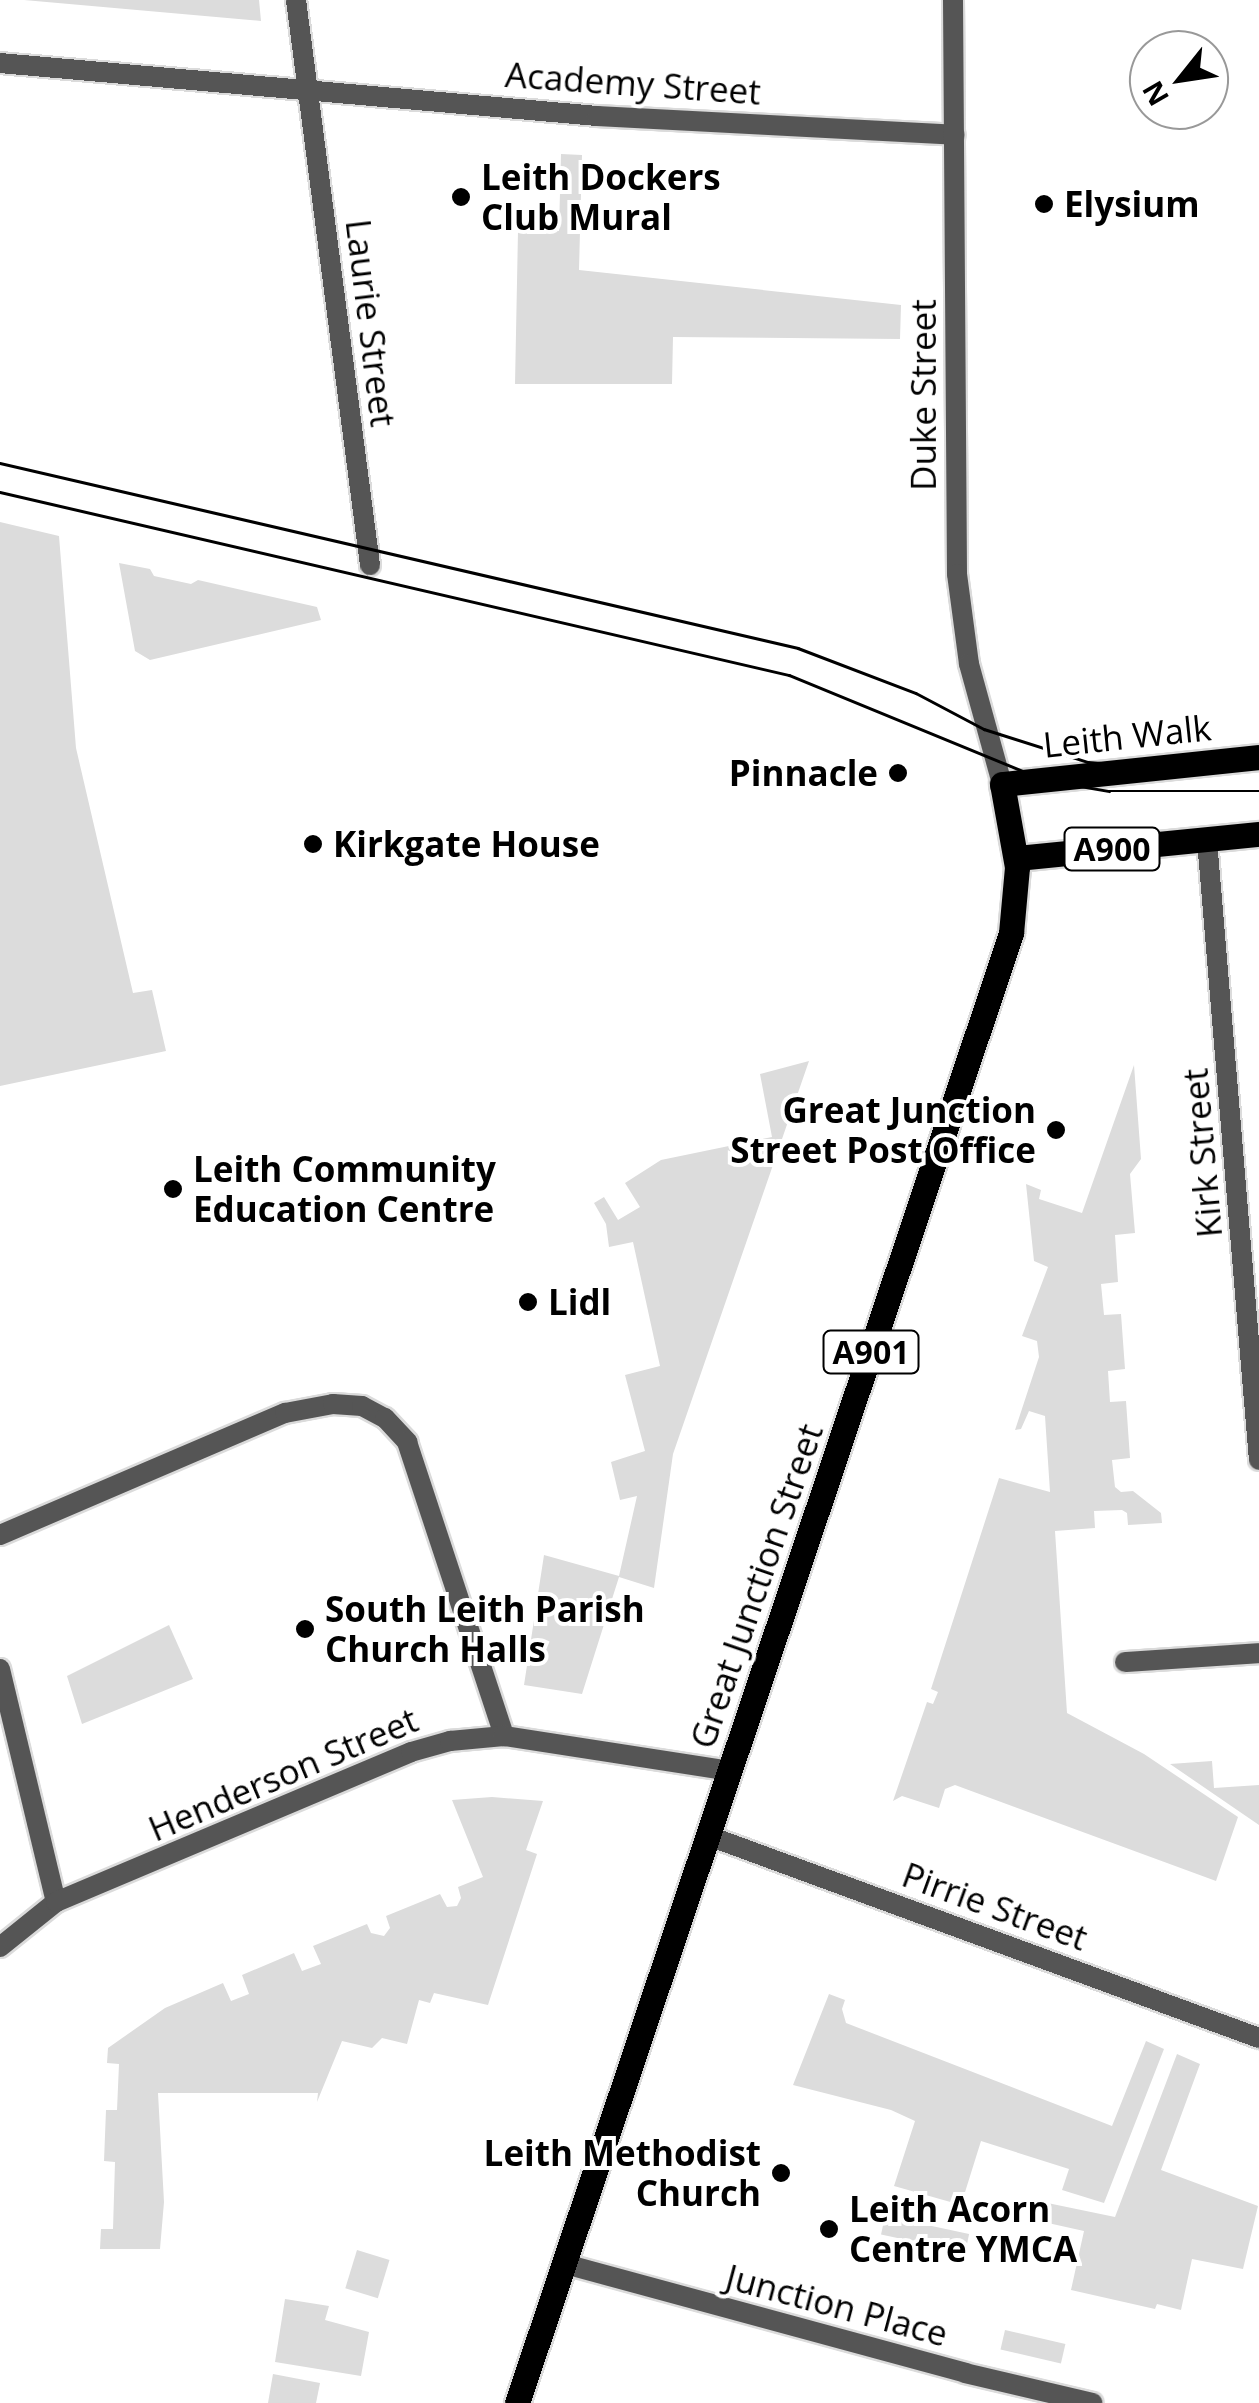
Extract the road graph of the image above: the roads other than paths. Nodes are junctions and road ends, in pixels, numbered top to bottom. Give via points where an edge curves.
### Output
1 (296, 0) edge
2 (954, 0) edge
3 (0, 64) edge
4 (308, 90) junction
5 (954, 135) junction
6 (370, 565) dead end
7 (1259, 757) edge
8 (1002, 784) junction
9 (1259, 834) edge
10 (1207, 840) junction
11 (1017, 858) junction
12 (1259, 1460) edge
13 (0, 1535) edge
14 (1259, 1653) edge
15 (1124, 1662) dead end
16 (0, 1668) edge
17 (504, 1736) junction
18 (731, 1771) junction
19 (710, 1836) junction
20 (56, 1902) junction
21 (0, 1947) edge
22 (1259, 2038) edge
23 (565, 2264) junction
24 (516, 2403) edge
25 (1092, 2403) edge

1 - 4 street, Laurie Street
2 - 5 street, Duke Street
3 - 4 street, Academy Street
4 - 5 street, Academy Street via 598,116
4 - 6 street, Laurie Street
5 - 8 street, Duke Street via 960,618
7 - 8 main road, Leith Walk / A900
8 - 11 main road, Great Junction Street / A901
9 - 10 main road, A900
10 - 11 main road, A900
10 - 12 street, Kirk Street
11 - 18 main road, Great Junction Street / A901 via 1011,933
13 - 17 street via 284,1413 362,1406 407,1442
14 - 15 street
16 - 20 street
17 - 18 street, Henderson Street
17 - 20 street, Henderson Street via 450,1740 411,1752
18 - 19 main road, Great Junction Street / A901
19 - 22 street, Pirrie Street
19 - 23 main road, Great Junction Street / A901
20 - 21 street, Henderson Street
23 - 24 main road, Great Junction Street / A901
23 - 25 street, Junction Place

